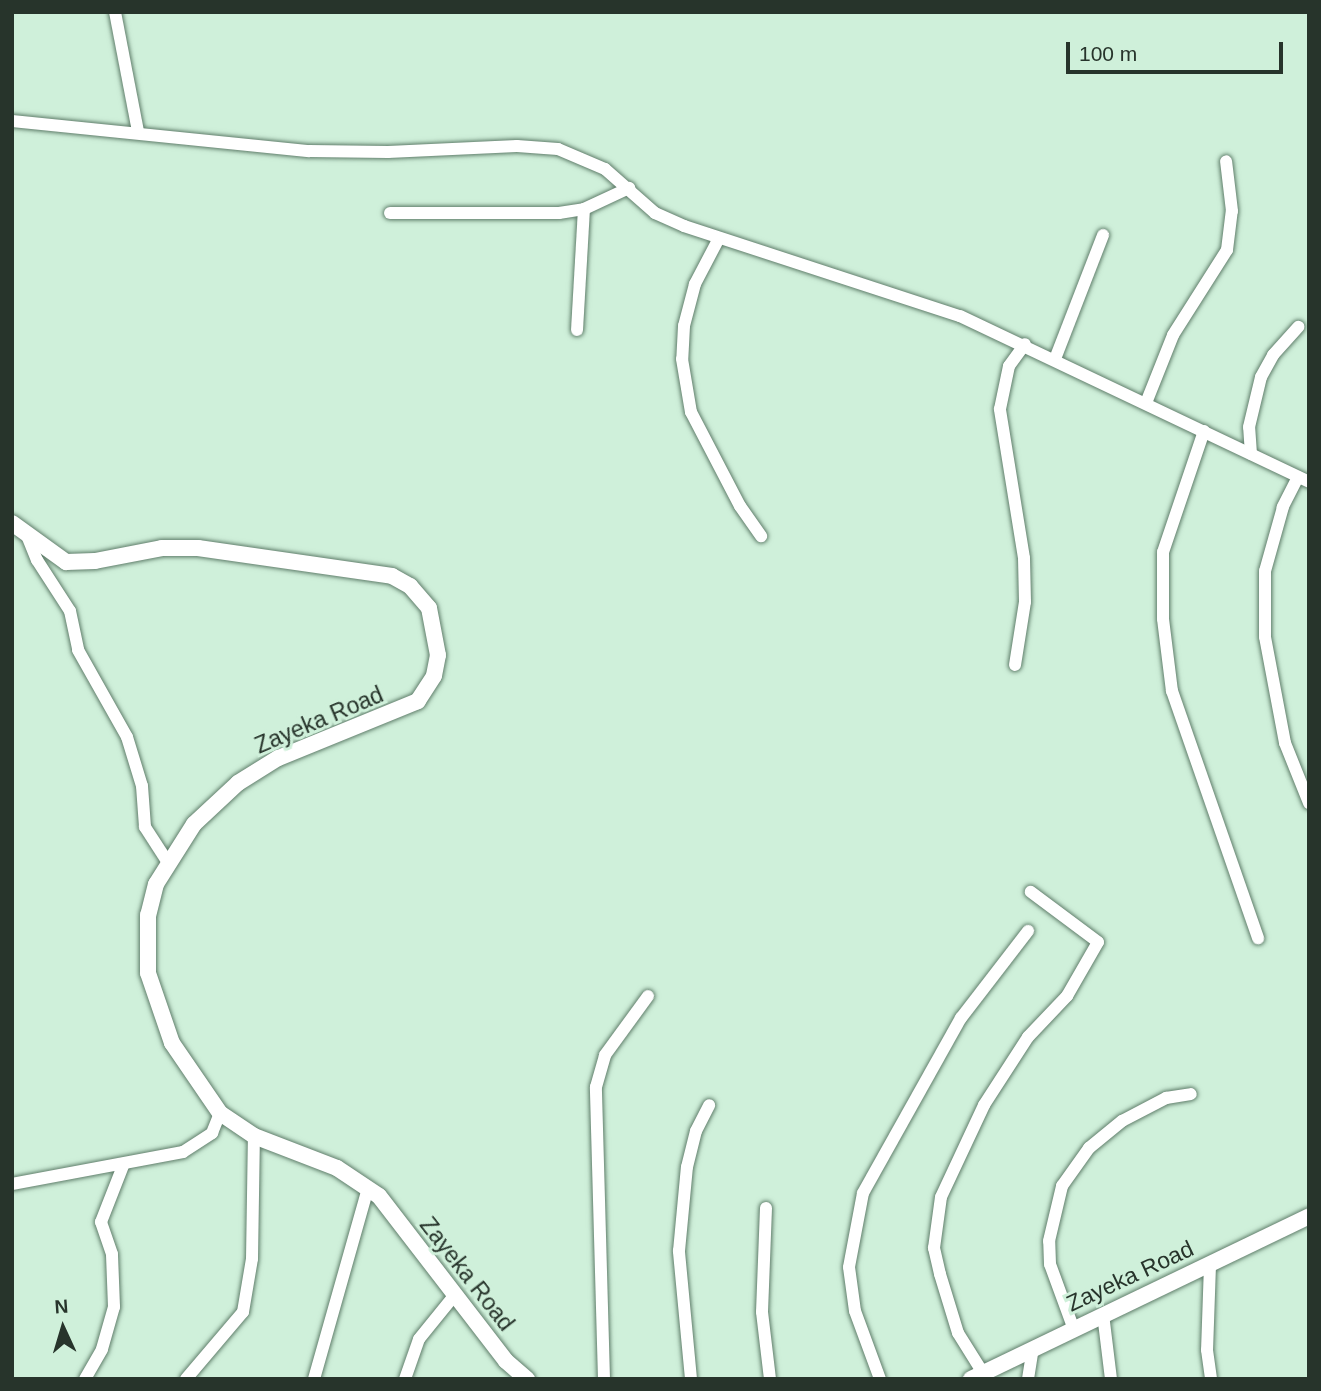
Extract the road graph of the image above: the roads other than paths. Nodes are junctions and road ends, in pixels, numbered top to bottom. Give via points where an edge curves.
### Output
1 (115, 12) edge
2 (12, 121) edge
3 (138, 131) junction
4 (1226, 161) dead end
5 (629, 188) junction
6 (583, 209) junction
7 (390, 213) dead end
8 (1103, 235) dead end
9 (718, 240) junction
10 (1298, 327) dead end
11 (577, 330) dead end
12 (1024, 344) junction
13 (1055, 359) junction
14 (1146, 403) junction
15 (1203, 431) junction
16 (1251, 454) junction
17 (1304, 480) edge
18 (12, 523) edge
19 (761, 536) dead end
20 (28, 538) junction
21 (1015, 665) dead end
22 (1309, 803) edge
23 (167, 861) junction
24 (1031, 892) dead end
25 (1028, 931) dead end
26 (1258, 938) dead end
27 (648, 996) dead end
28 (1191, 1094) dead end
29 (709, 1105) dead end
30 (219, 1113) junction
31 (254, 1136) junction
32 (123, 1166) junction
33 (12, 1184) edge
34 (368, 1188) junction
35 (766, 1209) dead end
36 (1309, 1216) edge
37 (1210, 1265) junction
38 (454, 1296) junction
39 (1103, 1314) junction
40 (1073, 1327) junction
41 (1033, 1348) junction
42 (977, 1376) edge
43 (85, 1379) edge
44 (186, 1379) edge
45 (314, 1379) edge
46 (405, 1379) edge
47 (527, 1379) edge
48 (604, 1379) edge
49 (691, 1379) edge
50 (771, 1379) edge
51 (880, 1379) edge
52 (1028, 1379) edge
53 (1111, 1379) edge
54 (1211, 1379) edge

1 - 3 street
2 - 3 street
3 - 5 street via 309,150 558,149 605,169
4 - 14 street via 1232,211 1227,250 1173,335
5 - 6 street
5 - 9 street via 655,213
6 - 7 street via 559,213
6 - 11 street
8 - 13 street
9 - 12 street via 876,285
9 - 19 street via 695,284 684,326 682,359 691,412 740,506
10 - 16 street via 1261,377 1250,427
12 - 13 street
12 - 21 street via 1009,366 1000,409 1024,558 1025,602
13 - 14 street
14 - 15 street
15 - 16 street
15 - 26 street via 1163,551 1163,620 1172,691
16 - 17 street
17 - 22 street via 1283,507 1265,571 1265,637 1285,744
18 - 20 street, Zayeka Road
20 - 23 street via 70,611 78,650 127,737 142,786 145,827
20 - 23 street, Zayeka Road via 66,562 162,548 198,548 365,570 410,586 435,621 436,666 418,701 262,767 206,809
23 - 30 street, Zayeka Road via 148,915 148,974 172,1044
24 - 42 street via 1098,942 1067,996 1028,1037 984,1105 951,1168 938,1208 934,1248 948,1303
25 - 51 street via 961,1018 863,1193 849,1267 855,1311
27 - 48 street via 605,1055 596,1087
28 - 40 street via 1166,1098 1122,1121 1089,1148 1062,1186 1049,1241 1050,1264
29 - 49 street via 696,1131 687,1167 679,1251
30 - 31 street, Zayeka Road
30 - 32 street via 212,1133 200,1144
31 - 34 street, Zayeka Road via 337,1168
31 - 44 street via 252,1259 243,1312
32 - 33 street
32 - 43 street via 101,1222 112,1254 114,1307 102,1349
34 - 38 street, Zayeka Road via 379,1196
34 - 45 street
35 - 50 street via 762,1299
36 - 37 street, Zayeka Road
37 - 39 street, Zayeka Road
37 - 54 street via 1207,1350
38 - 46 street via 419,1339
38 - 47 street, Zayeka Road via 506,1362
39 - 40 street, Zayeka Road
39 - 53 street
40 - 41 street, Zayeka Road
41 - 42 street, Zayeka Road
41 - 52 street

